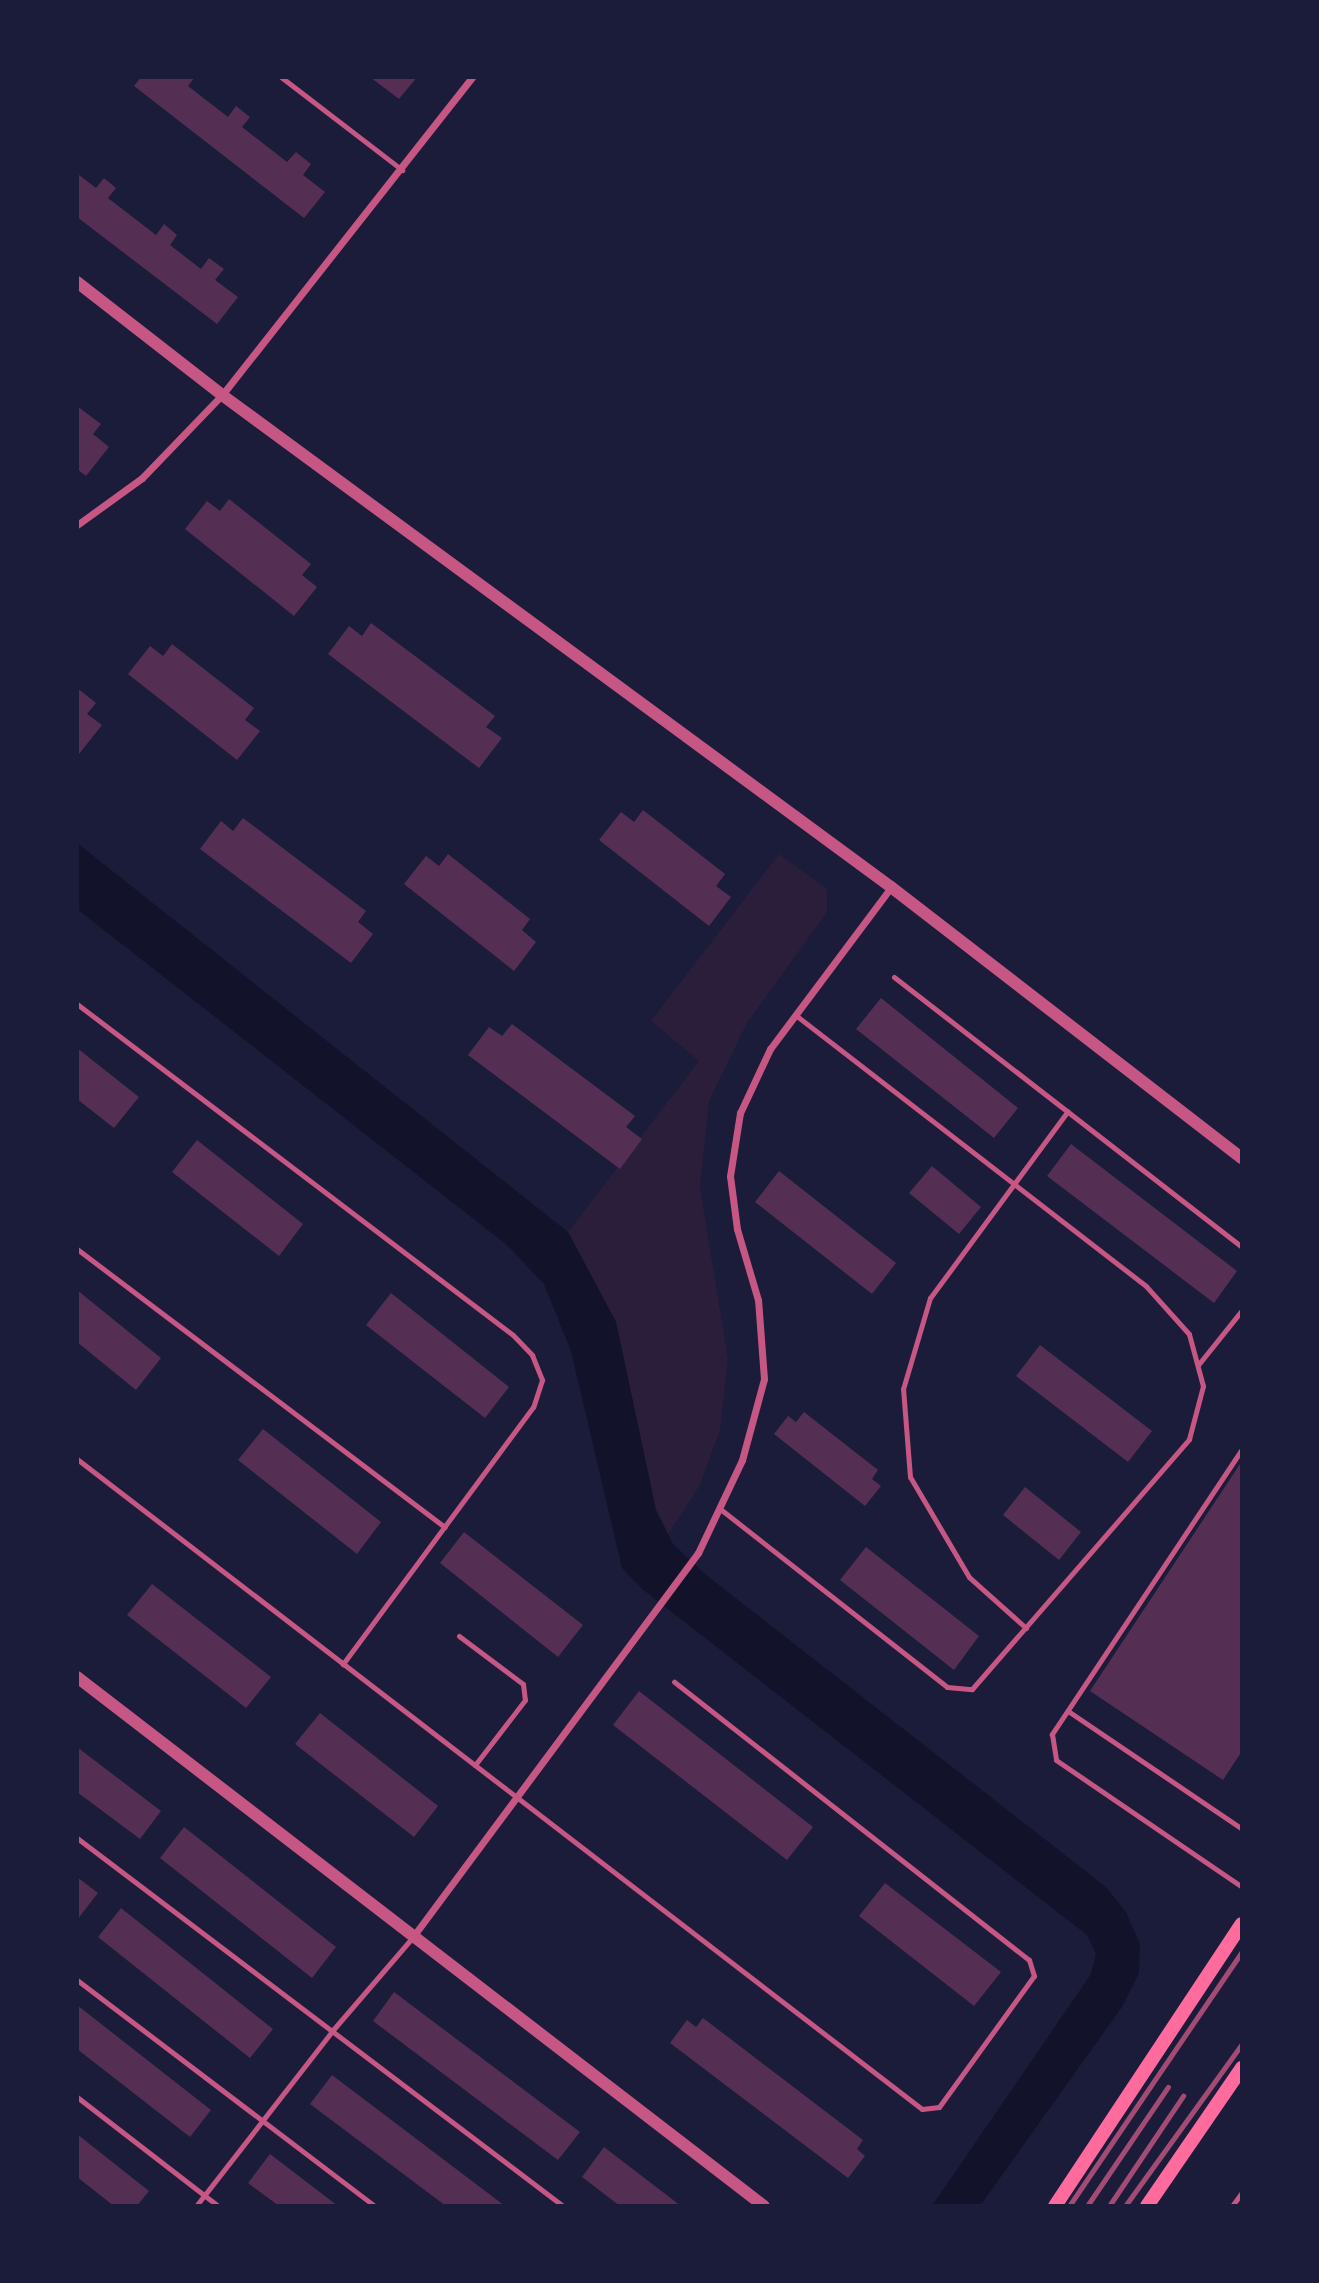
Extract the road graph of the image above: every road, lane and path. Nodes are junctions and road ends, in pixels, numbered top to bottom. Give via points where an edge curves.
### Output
1 (281, 77) edge
2 (472, 77) edge
3 (402, 170) junction
4 (77, 282) edge
5 (222, 395) junction
6 (77, 525) edge
7 (891, 887) junction
8 (894, 977) dead end
9 (77, 1004) edge
10 (795, 1015) junction
11 (1068, 1111) junction
12 (1242, 1158) edge
13 (1012, 1183) junction
14 (1242, 1247) edge
15 (77, 1249) edge
16 (1242, 1310) edge
17 (1198, 1366) junction
18 (1242, 1449) edge
19 (77, 1460) edge
20 (719, 1508) junction
21 (445, 1527) junction
22 (1026, 1628) junction
23 (459, 1636) dead end
24 (343, 1664) junction
25 (77, 1677) edge
26 (674, 1682) dead end
27 (1068, 1711) junction
28 (475, 1765) junction
29 (516, 1797) junction
30 (1242, 1829) edge
31 (77, 1838) edge
32 (1242, 1887) edge
33 (1242, 1924) edge
34 (412, 1938) junction
35 (77, 1980) edge
36 (332, 2031) junction
37 (1242, 2068) edge
38 (77, 2096) edge
39 (260, 2119) junction
40 (1242, 2192) edge
41 (204, 2195) junction
42 (195, 2206) edge
43 (218, 2206) edge
44 (375, 2206) edge
45 (564, 2206) edge
46 (764, 2206) edge
47 (1055, 2206) edge
48 (1147, 2206) edge
49 (1232, 2206) edge

1 - 3 lane
2 - 3 street
3 - 5 street
4 - 5 street
5 - 6 street via 142,478
5 - 7 street
7 - 10 street
7 - 12 street
8 - 11 lane
9 - 21 lane via 513,1335 532,1355 542,1380 533,1407
10 - 13 lane
10 - 20 street via 770,1049 740,1113 730,1176 737,1229 758,1300 764,1379 741,1460
11 - 13 lane
11 - 14 lane
13 - 17 lane via 1146,1286 1189,1334
13 - 22 lane via 930,1298 903,1389 909,1477 970,1577
15 - 21 lane
16 - 17 lane
17 - 22 lane via 1203,1386 1189,1439
18 - 27 lane
19 - 24 lane
20 - 22 lane via 947,1687 972,1689
20 - 29 street via 698,1553
21 - 24 lane
23 - 28 lane via 523,1684 525,1700
24 - 28 lane
25 - 34 street
26 - 29 lane via 1029,1960 1034,1976 939,2107 922,2109
27 - 30 lane
27 - 32 lane via 1052,1734 1056,1760
28 - 29 lane
29 - 34 street
31 - 36 lane
33 - 47 main road
34 - 36 lane
34 - 46 street
35 - 39 lane
36 - 39 lane
36 - 45 lane
37 - 48 main road
38 - 41 lane
39 - 41 lane
39 - 44 lane
40 - 49 lane
41 - 42 lane
41 - 43 lane

